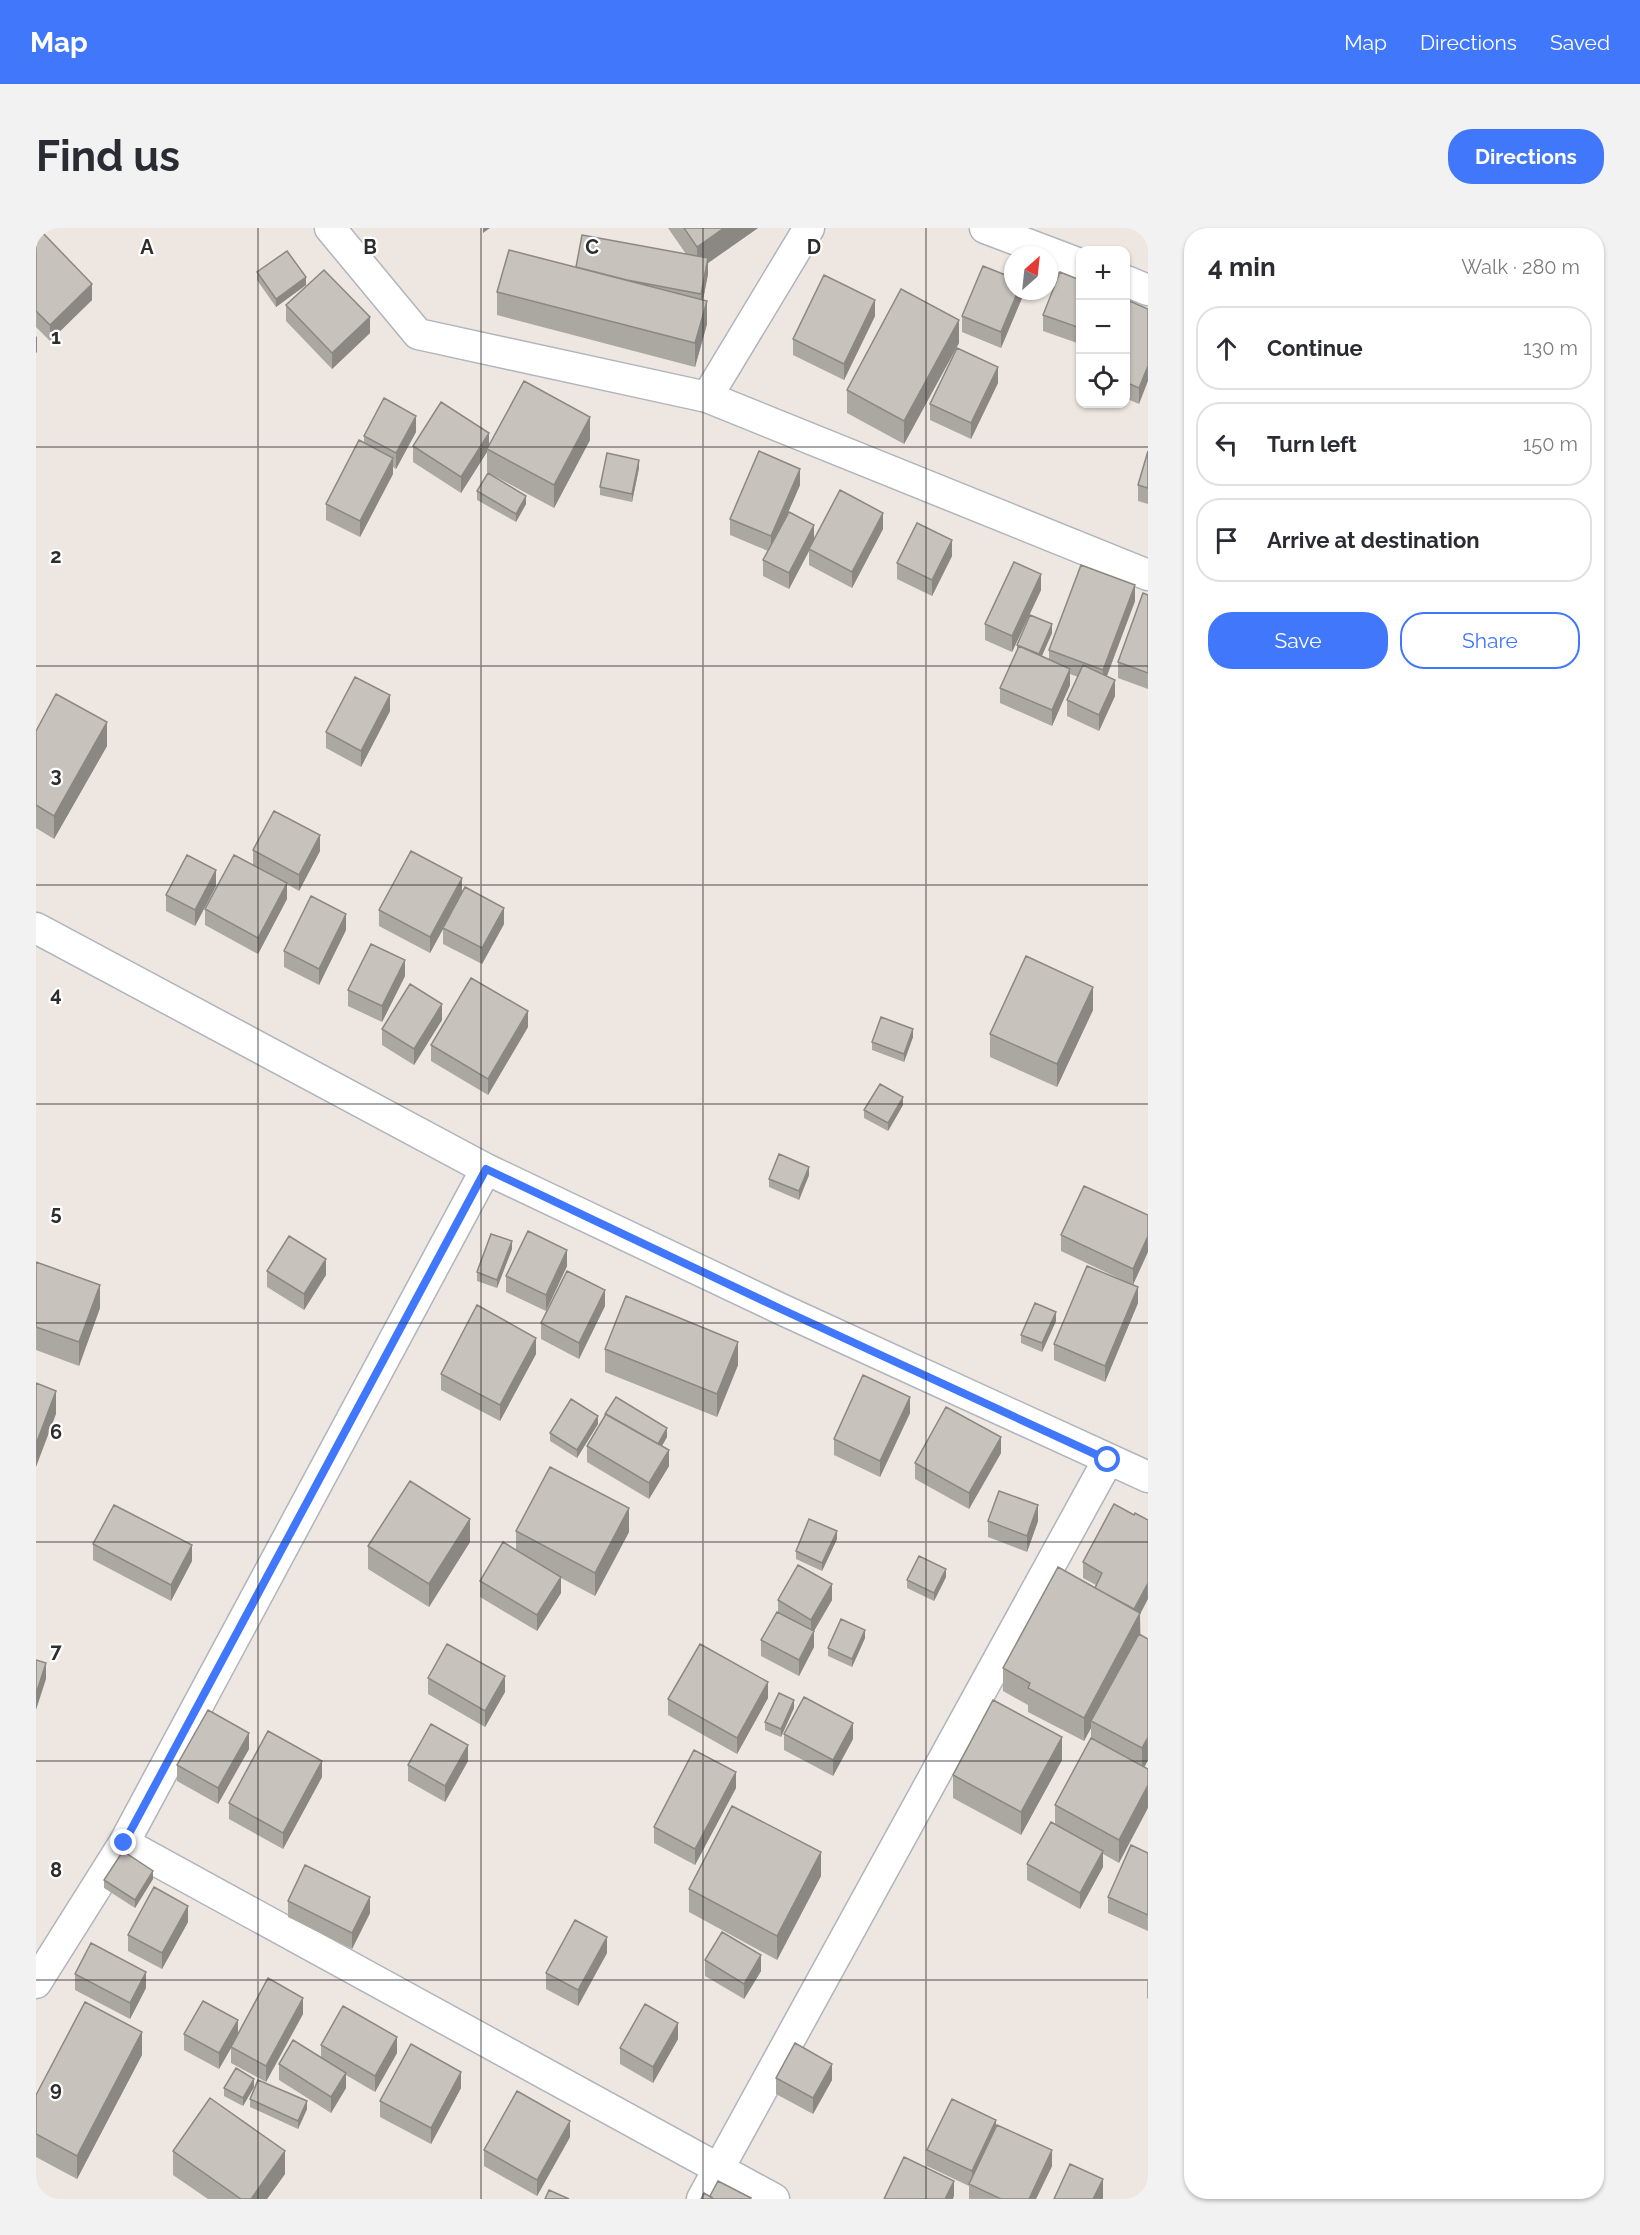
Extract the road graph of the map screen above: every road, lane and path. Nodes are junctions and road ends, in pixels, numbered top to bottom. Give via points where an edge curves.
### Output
1 (330, 228) edge
2 (809, 228) edge
3 (985, 228) edge
4 (1076, 262) edge
5 (1130, 283) edge
6 (1148, 290) edge
7 (707, 397) junction
8 (1148, 575) edge
9 (36, 928) edge
10 (486, 1169) junction
11 (1108, 1460) junction
12 (1148, 1477) edge
13 (124, 1843) junction
14 (36, 1983) edge
15 (720, 2169) junction
16 (702, 2199) edge
17 (774, 2199) edge

1 - 7 street via 418,334
2 - 7 street
3 - 4 street
5 - 6 street
7 - 8 street
9 - 10 street
10 - 11 street
10 - 13 street
11 - 12 street
11 - 15 street
13 - 14 street
13 - 15 street
15 - 16 street
15 - 17 street

